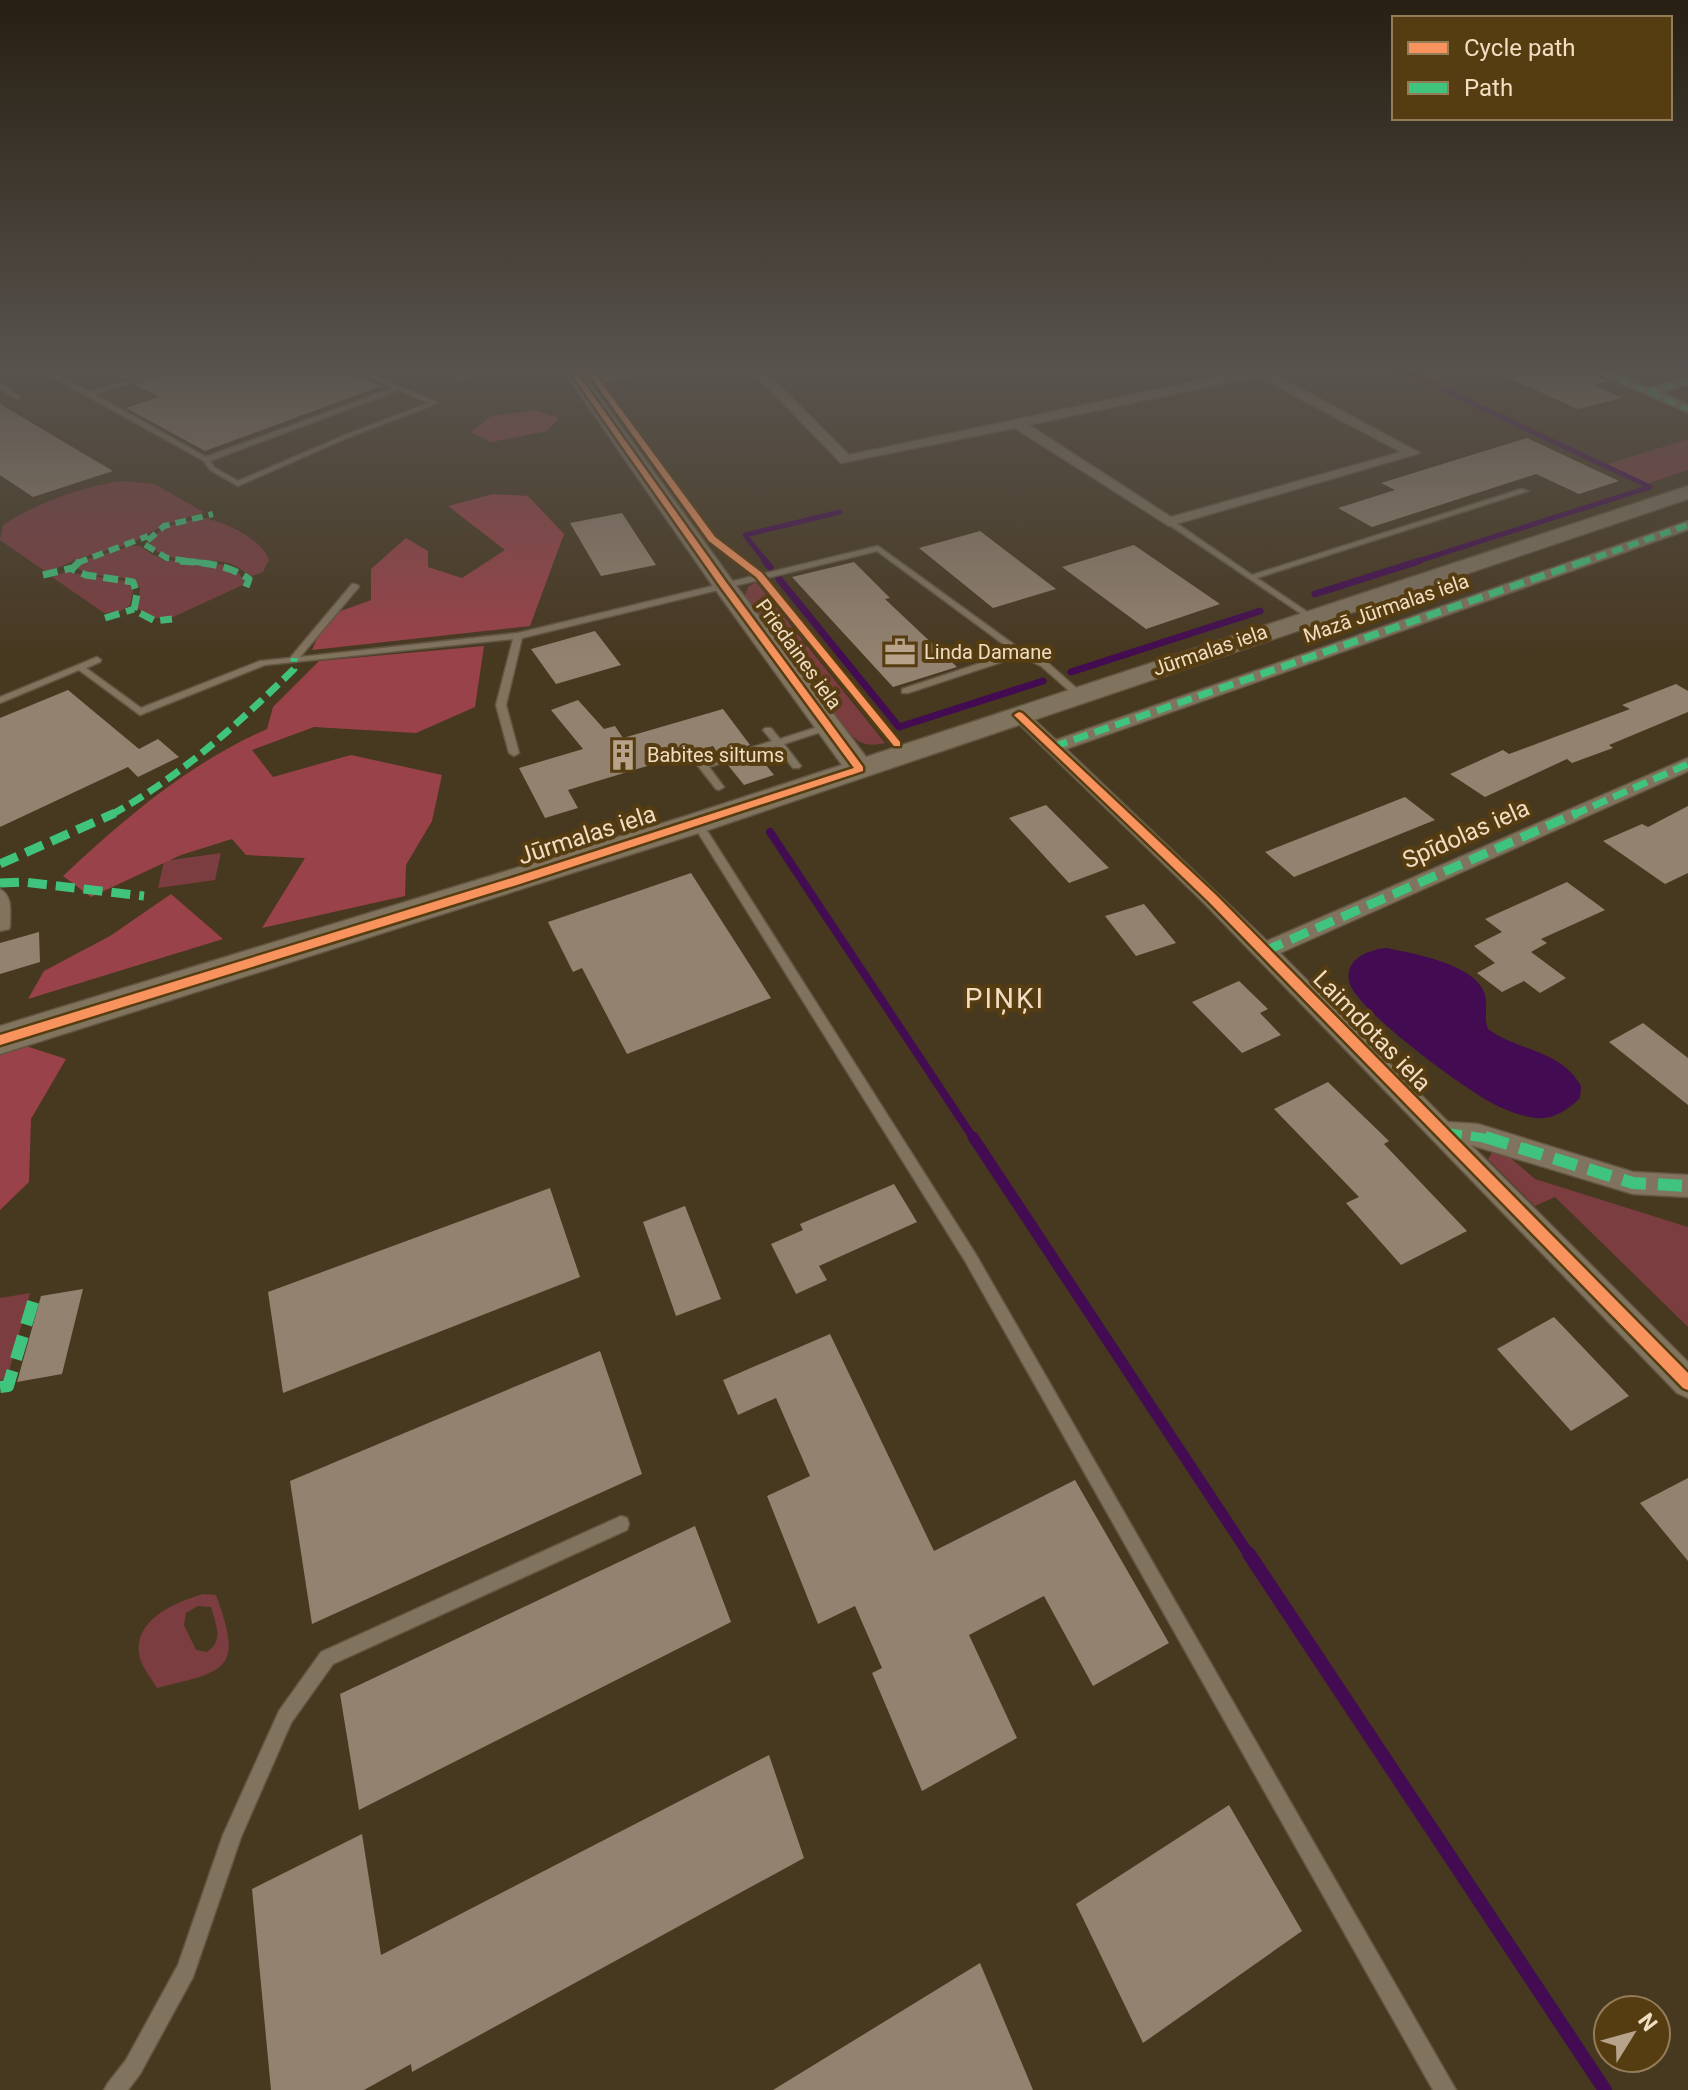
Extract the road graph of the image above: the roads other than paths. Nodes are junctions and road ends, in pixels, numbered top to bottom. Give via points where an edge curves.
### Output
1 (208, 464) edge
2 (285, 464) edge
3 (638, 464) edge
4 (1079, 464) edge
5 (1376, 464) edge
6 (1524, 491) dead end
7 (1688, 492) edge
8 (1169, 522) junction
9 (1688, 525) edge
10 (1252, 577) junction
11 (723, 584) junction
12 (355, 586) dead end
13 (1309, 617) junction
14 (518, 636) junction
15 (1020, 653) junction
16 (294, 658) junction
17 (97, 660) dead end
18 (80, 667) junction
19 (905, 691) dead end
20 (1079, 695) junction
21 (0, 700) edge
22 (1019, 715) junction
23 (827, 727) junction
24 (768, 730) dead end
25 (778, 743) junction
26 (1053, 747) junction
27 (514, 753) dead end
28 (1688, 764) edge
29 (796, 766) dead end
30 (860, 769) junction
31 (719, 787) dead end
32 (697, 823) junction
33 (0, 893) edge
34 (0, 927) edge
35 (1265, 951) junction
36 (0, 1040) edge
37 (1440, 1132) junction
38 (1688, 1186) edge
39 (1688, 1383) edge
40 (621, 1524) dead end
41 (115, 2090) edge
42 (1445, 2090) edge

1 - 2 lane via 238,484
3 - 11 main road, Priedaines iela
4 - 8 street
5 - 8 street
6 - 10 lane
7 - 13 main road, Jūrmalas iela
8 - 10 lane
9 - 26 street, Mazā Jūrmalas iela
10 - 13 lane
11 - 14 lane
11 - 15 lane via 878,548
11 - 23 main road, Priedaines iela
12 - 16 lane
13 - 20 main road, Jūrmalas iela
14 - 16 lane
14 - 27 lane via 501,705
15 - 19 lane
15 - 20 lane via 1044,664
16 - 18 lane via 251,667 140,712
17 - 18 lane
18 - 21 lane
20 - 22 main road, Jūrmalas iela
22 - 26 street, Laimdotas iela
22 - 30 main road, Jūrmalas iela
23 - 25 lane
23 - 30 main road, Priedaines iela
24 - 25 lane
25 - 29 lane
25 - 31 lane via 703,766
26 - 35 street, Laimdotas iela
28 - 35 street, Spīdolas iela
30 - 32 main road, Jūrmalas iela
32 - 36 main road, Jūrmalas iela
32 - 42 lane via 970,1257
33 - 34 lane via 5,926
35 - 37 street, Laimdotas iela
37 - 38 street via 1478,1135 1633,1183
37 - 39 street, Laimdotas iela
40 - 41 lane via 327,1658 285,1717 232,1835 186,1970

